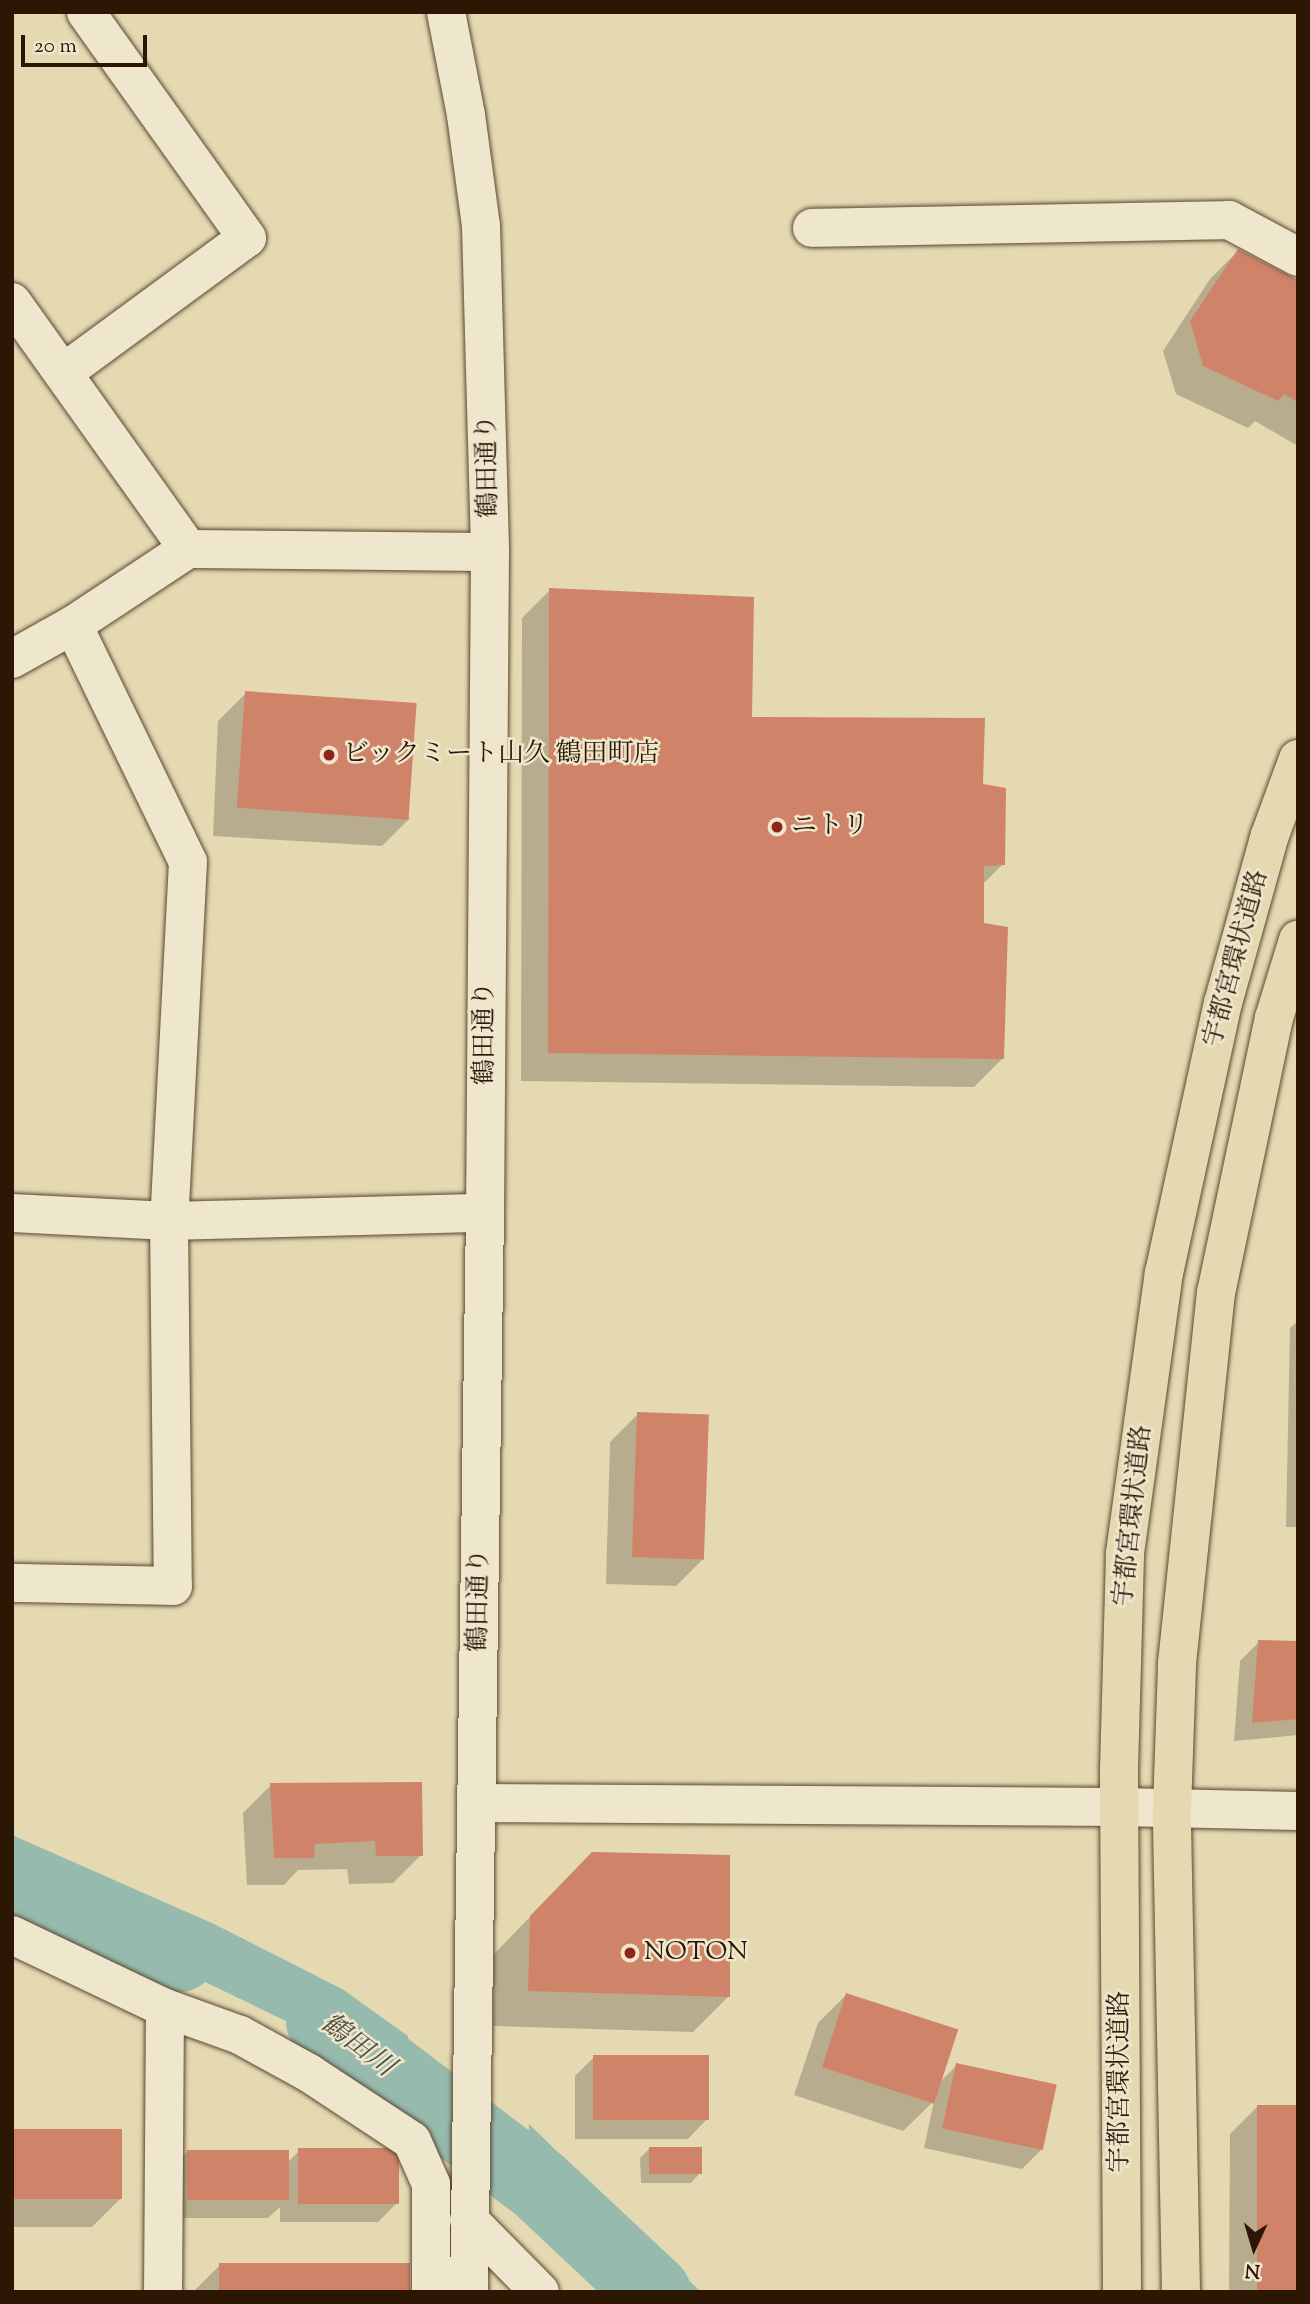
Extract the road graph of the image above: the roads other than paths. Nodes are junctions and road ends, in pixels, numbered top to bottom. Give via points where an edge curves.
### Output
1 (86, 12) edge
2 (446, 12) edge
3 (812, 228) dead end
4 (1298, 257) edge
5 (12, 302) edge
6 (62, 373) junction
7 (188, 549) junction
8 (490, 552) junction
9 (73, 625) junction
10 (12, 659) edge
11 (1298, 759) edge
12 (1298, 940) edge
13 (12, 1213) edge
14 (485, 1213) junction
15 (169, 1221) junction
16 (12, 1583) edge
17 (477, 1803) junction
18 (1120, 1807) junction
19 (1172, 1809) junction
20 (1298, 1811) edge
21 (12, 1935) edge
22 (165, 2008) junction
23 (469, 2220) junction
24 (163, 2292) edge
25 (431, 2292) edge
26 (469, 2292) edge
27 (540, 2292) edge
28 (1122, 2292) edge
29 (1181, 2292) edge

1 - 6 street via 247,238
2 - 8 street, 鶴田通り via 481,226
3 - 4 street via 1229,220
5 - 6 street
6 - 7 street
7 - 8 street
7 - 9 street
8 - 14 street, 鶴田通り
9 - 10 street
9 - 15 street via 188,862
11 - 18 main road, 宇都宮環状道路 via 1270,835 1223,1003 1164,1273 1125,1553
12 - 19 main road, 宇都宮環状道路 via 1274,1017 1216,1293 1177,1663
13 - 15 street
14 - 15 street
14 - 17 street, 鶴田通り
15 - 16 street via 173,1586
17 - 18 street
17 - 23 street, 鶴田通り
18 - 19 street
18 - 28 main road, 宇都宮環状道路
19 - 20 street
19 - 29 main road, 宇都宮環状道路
21 - 22 street
22 - 24 street
22 - 25 street via 240,2035 309,2073 412,2141 431,2184
23 - 26 street
23 - 27 street

